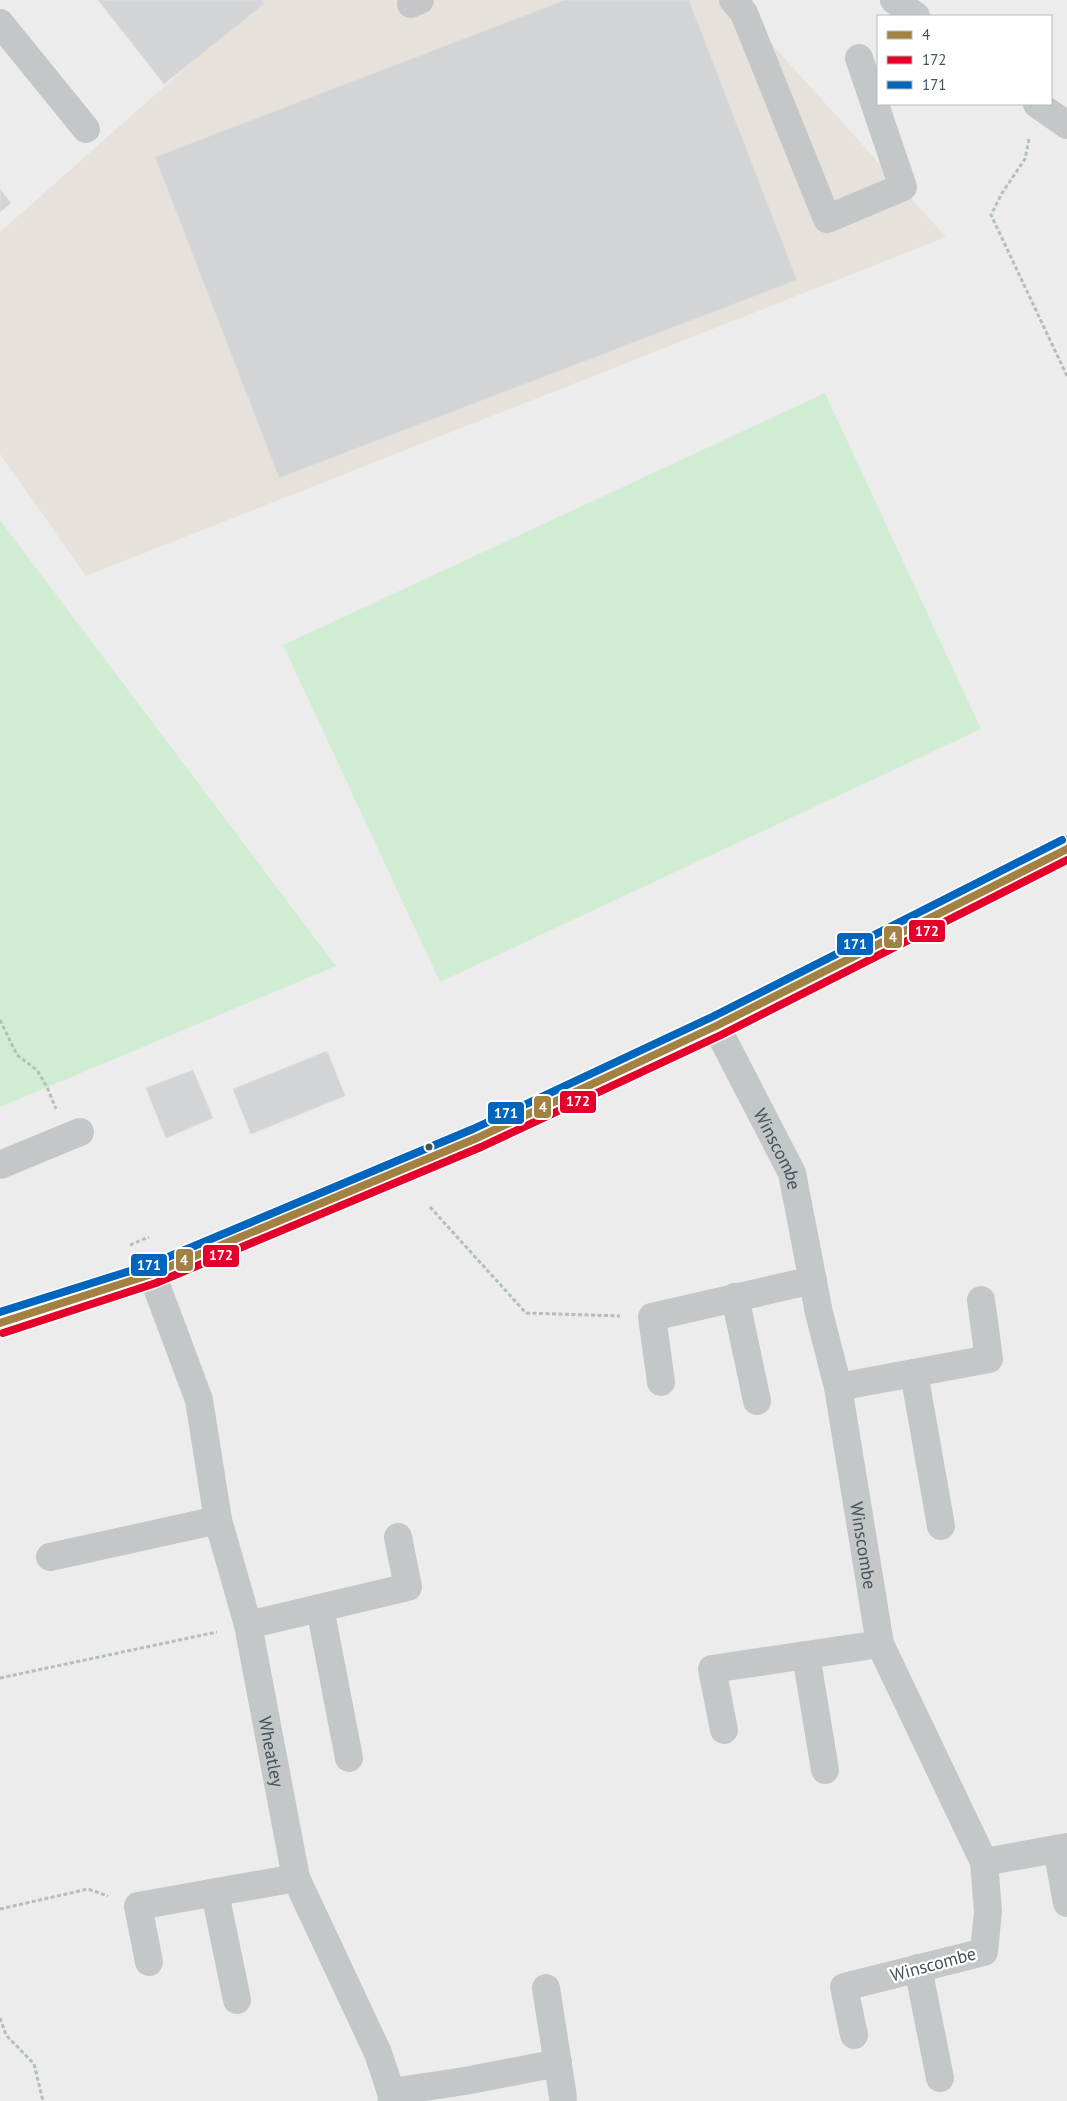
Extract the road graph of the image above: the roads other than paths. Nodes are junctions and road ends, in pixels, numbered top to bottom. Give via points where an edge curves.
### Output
1 (734, 0) edge
2 (894, 0) edge
3 (915, 15) edge
4 (0, 23) edge
5 (859, 58) dead end
6 (1038, 105) edge
7 (1067, 125) edge
8 (86, 129) dead end
9 (1067, 850) edge
10 (716, 1026) junction
11 (73, 1134) road end
12 (0, 1165) edge
13 (152, 1274) junction
14 (813, 1280) junction
15 (735, 1298) junction
16 (982, 1300) dead end
17 (0, 1323) edge
18 (914, 1373) junction
19 (661, 1382) dead end
20 (838, 1387) junction
21 (757, 1402) dead end
22 (218, 1520) junction
23 (941, 1526) dead end
24 (398, 1537) dead end
25 (50, 1557) dead end
26 (320, 1608) junction
27 (248, 1625) junction
28 (880, 1644) junction
29 (806, 1655) junction
30 (724, 1730) dead end
31 (349, 1758) dead end
32 (825, 1770) dead end
33 (1062, 1848) edge
34 (984, 1862) junction
35 (296, 1878) junction
36 (215, 1893) junction
37 (1067, 1904) edge
38 (149, 1962) dead end
39 (918, 1968) junction
40 (546, 1988) dead end
41 (237, 2000) dead end
42 (854, 2035) dead end
43 (558, 2063) junction
44 (940, 2078) dead end
45 (467, 2091) edge
46 (391, 2096) edge
47 (563, 2097) dead end

1 - 5 street via 744,13 827,219 903,187
2 - 3 street
4 - 8 street
6 - 7 street
9 - 10 street
10 - 13 street via 477,1138
10 - 14 street, Winscombe via 792,1173
11 - 12 street
13 - 17 street
13 - 22 street, Wheatley via 200,1400
14 - 15 street
14 - 20 street, Winscombe
15 - 19 street via 652,1317
15 - 21 street
16 - 18 street via 989,1359
18 - 20 street
18 - 23 street
20 - 28 street, Winscombe
22 - 25 street
22 - 27 street, Wheatley
24 - 26 street via 408,1588
26 - 27 street
26 - 31 street
27 - 35 street, Wheatley
28 - 29 street
28 - 34 street, Winscombe
29 - 30 street via 712,1669
29 - 32 street
33 - 34 street
33 - 37 street
34 - 39 street, Winscombe via 988,1911 984,1952
35 - 36 street
35 - 46 street, Wheatley via 378,2053
36 - 38 street via 138,1906
36 - 41 street
39 - 42 street, Winscombe via 844,1987
39 - 44 street
40 - 43 street
43 - 45 street, Wheatley
43 - 47 street
45 - 46 street, Wheatley

